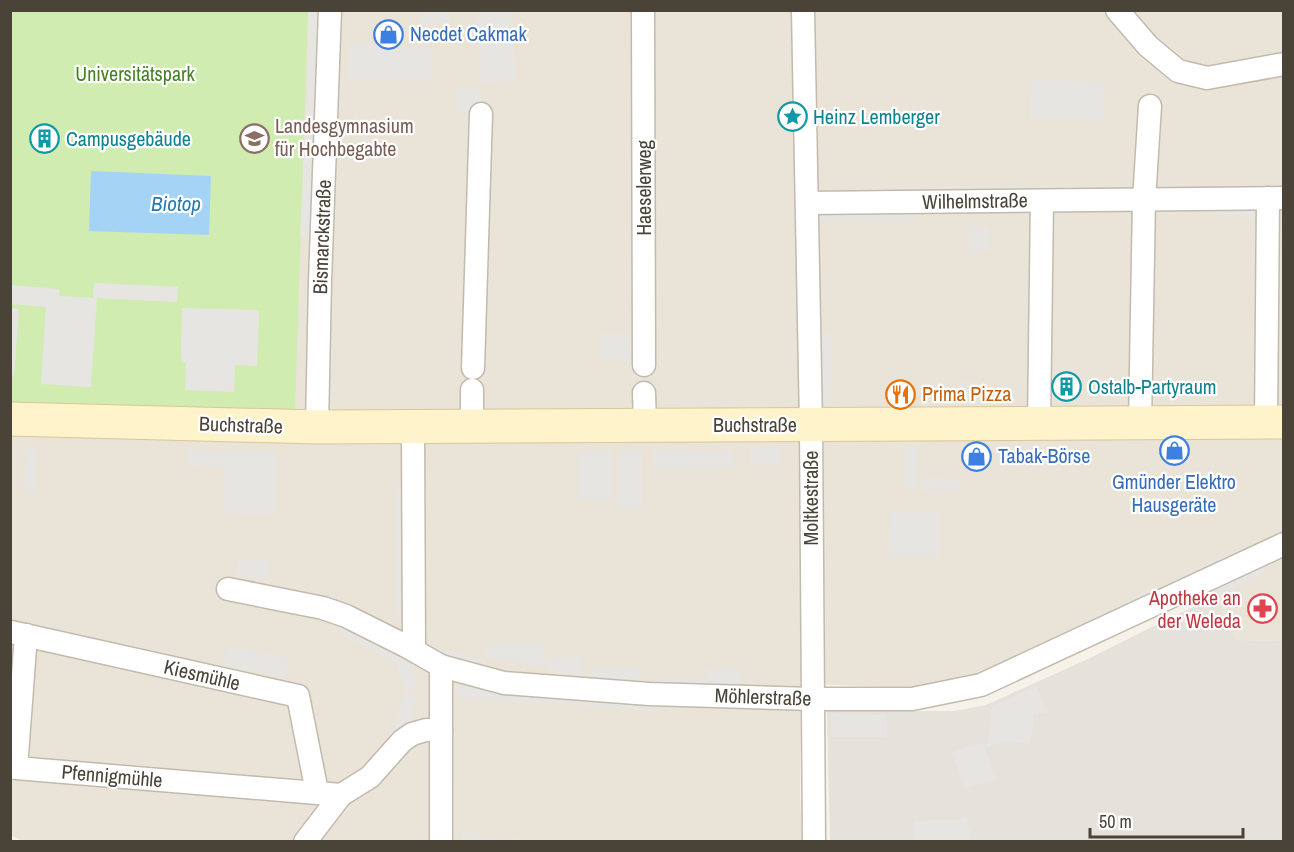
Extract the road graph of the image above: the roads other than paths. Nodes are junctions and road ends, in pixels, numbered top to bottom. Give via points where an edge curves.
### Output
1 (330, 10) edge
2 (643, 10) edge
3 (803, 10) edge
4 (1117, 10) edge
5 (1284, 64) edge
6 (1150, 106) dead end
7 (482, 114) dead end
8 (1276, 198) edge
9 (1144, 200) junction
10 (1042, 201) junction
11 (807, 203) junction
12 (644, 365) dead end
13 (472, 368) dead end
14 (472, 390) dead end
15 (645, 393) dead end
16 (10, 419) edge
17 (1275, 422) edge
18 (1140, 423) junction
19 (1039, 424) junction
20 (811, 425) junction
21 (472, 426) junction
22 (645, 426) junction
23 (317, 427) junction
24 (413, 427) junction
25 (1284, 544) edge
26 (228, 589) dead end
27 (18, 634) edge
28 (414, 650) junction
29 (441, 666) junction
30 (812, 699) junction
31 (441, 730) junction
32 (317, 792) junction
33 (341, 795) junction
34 (305, 842) edge
35 (441, 842) edge
36 (814, 842) edge

1 - 23 street, Bismarckstraße
2 - 12 street, Haeselerweg
3 - 11 street, Moltkestraße
4 - 5 street via 1148,46 1178,71 1207,78
6 - 9 street
7 - 13 street
8 - 9 street, Wilhelmstraße
8 - 17 street, Buchstraße
9 - 10 street, Wilhelmstraße
9 - 18 street
10 - 11 street, Wilhelmstraße
10 - 19 street
11 - 20 street, Moltkestraße
14 - 21 street
15 - 22 street
16 - 23 street, Buchstraße
17 - 18 street, Buchstraße
18 - 19 street, Buchstraße
19 - 20 street, Buchstraße
20 - 22 street, Buchstraße
20 - 30 street, Moltkestraße
21 - 22 street, Buchstraße
21 - 24 street, Buchstraße
23 - 24 street, Buchstraße
24 - 28 street
25 - 30 street, Möhlerstraße via 981,685 912,699
26 - 28 street, Möhlerstraße via 323,608
27 - 32 street, Kiesmühle via 298,696
27 - 32 street, Pfennigmühle via 16,768
28 - 29 street, Möhlerstraße
29 - 30 street, Möhlerstraße via 504,683 649,694
29 - 31 street
30 - 36 street, Moltkestraße
31 - 33 street via 412,734 370,777
31 - 35 street
32 - 33 street, Pfennigmühle
33 - 34 street

